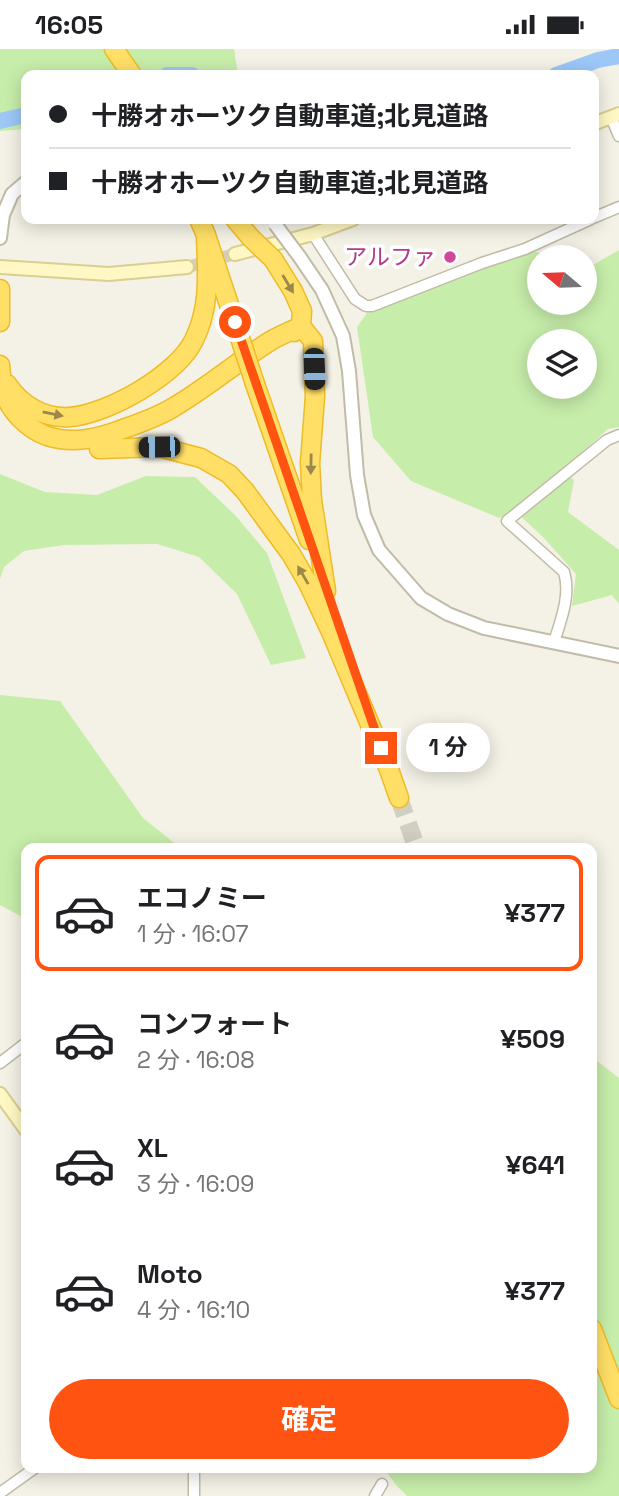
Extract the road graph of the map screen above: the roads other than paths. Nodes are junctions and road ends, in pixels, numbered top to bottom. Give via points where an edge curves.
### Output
1 (113, 49) edge
2 (126, 70) edge
3 (615, 115) edge
4 (619, 136) edge
5 (21, 186) edge
6 (619, 207) edge
7 (599, 215) edge
8 (239, 224) edge
9 (275, 224) edge
10 (340, 224) edge
11 (579, 224) edge
12 (203, 227) edge
13 (313, 234) junction
14 (0, 238) edge
15 (235, 254) tunnel mouth
16 (0, 267) edge
17 (187, 267) tunnel mouth
18 (0, 289) edge
19 (0, 322) edge
20 (301, 326) junction
21 (1, 370) edge
22 (0, 409) edge
23 (619, 435) edge
24 (99, 449) junction
25 (326, 591) junction
26 (554, 642) junction
27 (619, 656) edge
28 (390, 772) junction
29 (399, 798) tunnel mouth
30 (21, 1047) edge
31 (0, 1063) edge
32 (0, 1094) edge
33 (21, 1119) edge
34 (597, 1342) edge
35 (619, 1399) edge
36 (28, 1473) edge
37 (194, 1473) edge
38 (382, 1484) dead end
39 (0, 1493) edge
40 (194, 1496) edge
41 (375, 1496) edge

1 - 2 highway
3 - 4 street
5 - 14 street via 12,194 3,215
6 - 7 street
8 -> 20 highway, bridge via 272,259 293,292 302,311
9 - 26 street, bridge via 322,290 343,336 357,475 364,515 379,550 421,598 448,614 484,628
10 - 13 main road
11 - 13 street via 372,306 355,299
21 -> 12 highway via 14,394 51,416 100,410 157,380 193,343 204,319 208,295
12 - 25 highway, bridge
13 - 15 main road
16 - 17 main road via 109,274
18 - 19 highway
20 - 21 highway via 172,409 101,437 75,441 38,433 26,424 11,408
20 - 24 highway via 228,382 171,418
20 -> 25 highway via 313,341 310,463
22 - 24 highway via 21,434 48,447
23 - 26 street via 507,521 564,572 564,609
28 -> 24 highway via 308,583 246,491 229,474 201,458 159,447
25 - 28 highway
26 - 27 street
28 - 29 highway
30 - 31 street
32 - 33 main road
34 - 35 highway
36 - 39 street
37 - 40 street
38 - 41 street

